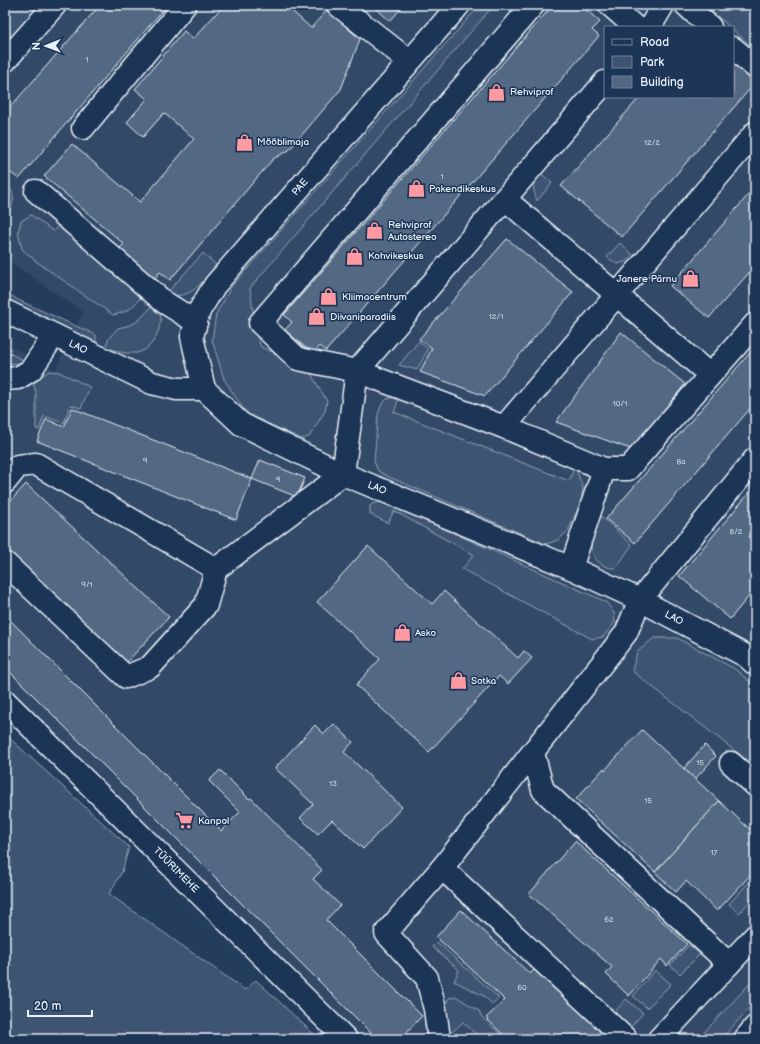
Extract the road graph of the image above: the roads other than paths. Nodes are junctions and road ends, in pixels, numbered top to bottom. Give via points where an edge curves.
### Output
1 (55, 5) edge
2 (185, 5) edge
3 (338, 5) edge
4 (459, 5) edge
5 (533, 5) edge
6 (610, 5) edge
7 (663, 5) edge
8 (686, 5) edge
9 (634, 26) edge
10 (651, 26) edge
11 (709, 26) edge
12 (734, 49) edge
13 (409, 61) junction
14 (5, 62) edge
15 (755, 67) edge
16 (604, 83) edge
17 (83, 128) dead end
18 (755, 133) edge
19 (36, 191) dead end
20 (505, 199) junction
21 (617, 296) junction
22 (5, 311) edge
23 (196, 322) junction
24 (755, 324) edge
25 (54, 335) junction
26 (357, 371) junction
27 (710, 375) junction
28 (5, 379) edge
29 (204, 390) junction
30 (504, 427) junction
31 (755, 459) edge
32 (604, 469) junction
33 (343, 474) junction
34 (5, 482) edge
35 (5, 563) edge
36 (571, 568) junction
37 (216, 569) junction
38 (640, 600) junction
39 (752, 655) edge
40 (5, 701) edge
41 (533, 752) junction
42 (731, 763) dead end
43 (755, 785) edge
44 (442, 868) junction
45 (755, 936) edge
46 (729, 964) junction
47 (755, 1027) edge
48 (346, 1039) edge
49 (439, 1039) edge
50 (626, 1039) edge
51 (659, 1039) edge
52 (745, 1039) edge

1 - 14 street
2 - 17 street
3 - 13 street
4 - 13 street, PAE
5 - 26 street via 260,323 298,359
6 - 9 street
7 - 10 street
8 - 11 street
12 - 15 street
13 - 23 street, PAE via 215,285 199,311
16 - 20 street
18 - 21 street
19 - 23 street via 164,302
20 - 21 street
20 - 26 street
21 - 27 street
21 - 30 street
22 - 25 street, LAO
23 - 29 street, PAE via 192,336
24 - 27 street
25 - 28 street via 31,370 18,378
25 - 29 street, LAO via 152,383 177,389
26 - 30 street
26 - 33 street
27 - 32 street via 628,469
29 - 33 street, LAO via 241,424
30 - 32 street
31 - 38 street
32 - 36 street
33 - 36 street, LAO
33 - 37 street
34 - 37 street via 18,466 36,464
35 - 37 street via 126,677 150,667 206,605
36 - 38 street, LAO
38 - 39 street, LAO
38 - 41 street via 626,633
40 - 48 street, TÜÜRIMEHE
41 - 44 street
41 - 46 street via 543,790
42 - 43 street
44 - 49 street via 386,933 427,978
44 - 50 street
45 - 46 street
46 - 51 street
47 - 52 street

